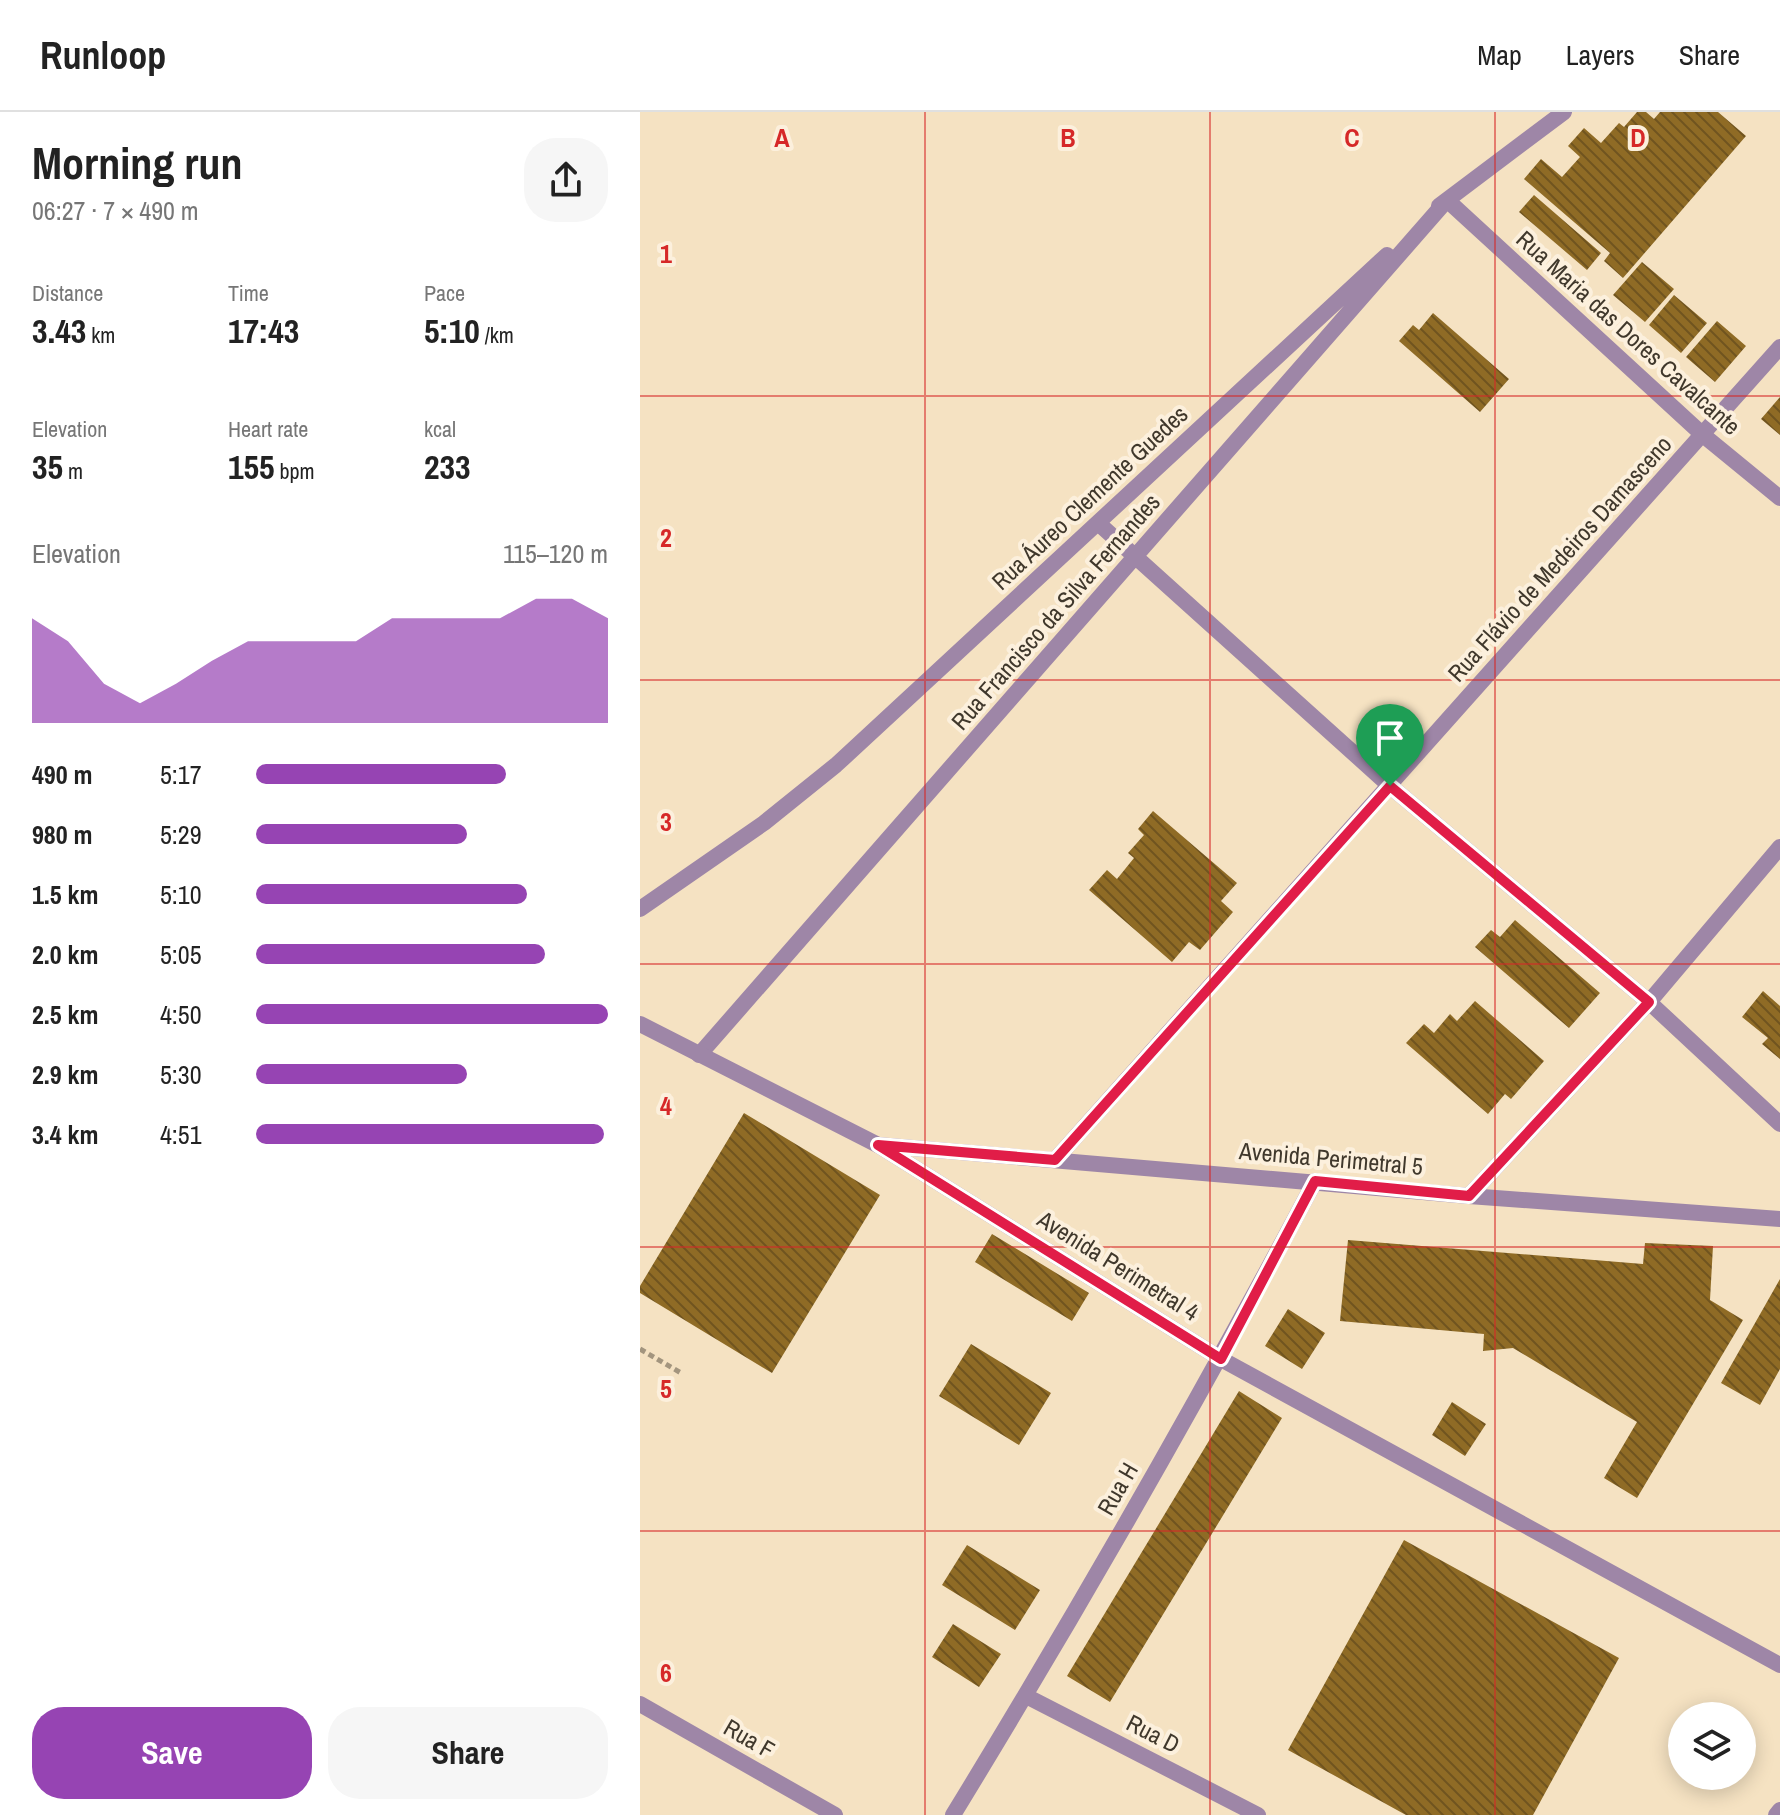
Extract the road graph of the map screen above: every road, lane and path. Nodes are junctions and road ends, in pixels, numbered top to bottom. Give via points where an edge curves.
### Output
1 (1564, 112) edge
2 (1447, 200) junction
3 (1780, 347) edge
4 (1703, 435) junction
5 (1780, 498) edge
6 (1098, 523) junction
7 (1136, 557) junction
8 (1390, 786) junction
9 (1780, 847) edge
10 (640, 909) edge
11 (1649, 1002) junction
12 (640, 1024) edge
13 (699, 1055) junction
14 (1780, 1124) edge
15 (878, 1145) junction
16 (1055, 1160) junction
17 (1315, 1181) junction
18 (1469, 1196) junction
19 (1780, 1219) edge
20 (640, 1349) edge
21 (1221, 1359) junction
22 (681, 1373) dead end
23 (1780, 1665) edge
24 (1026, 1696) junction
25 (640, 1704) edge
26 (1780, 1810) edge
27 (835, 1815) edge
28 (953, 1815) edge
29 (1258, 1815) edge
30 (1776, 1815) edge

1 - 2 street, Rua Áureo Clemente Guedes
2 - 4 street, Rua Maria das Dores Cavalcante
2 - 6 street, Rua Áureo Clemente Guedes
2 - 7 street, Rua Francisco da Silva Fernandes
3 - 4 street, Rua Flávio de Medeiros Damasceno
4 - 5 street, Rua Maria das Dores Cavalcante
4 - 8 street, Rua Flávio de Medeiros Damasceno
6 - 7 street
6 - 10 street, Rua Áureo Clemente Guedes via 836,765 764,823
7 - 8 street
7 - 13 street, Rua Francisco da Silva Fernandes
8 - 11 street
8 - 16 street, Rua Flávio de Medeiros Damasceno
9 - 11 street
11 - 14 street
11 - 18 street
12 - 13 street, Avenida Perimetral 4
13 - 15 street, Avenida Perimetral 4
15 - 16 street, Avenida Perimetral 5
15 - 21 street, Avenida Perimetral 4
16 - 17 street, Avenida Perimetral 5
17 - 18 street, Avenida Perimetral 5
17 - 21 street, Rua H
18 - 19 street, Avenida Perimetral 5
20 - 22 path
21 - 23 street, Avenida Perimetral 4
21 - 24 street, Rua H
24 - 28 street, Rua H
24 - 29 street, Rua D
25 - 27 street, Rua F
26 - 30 street

